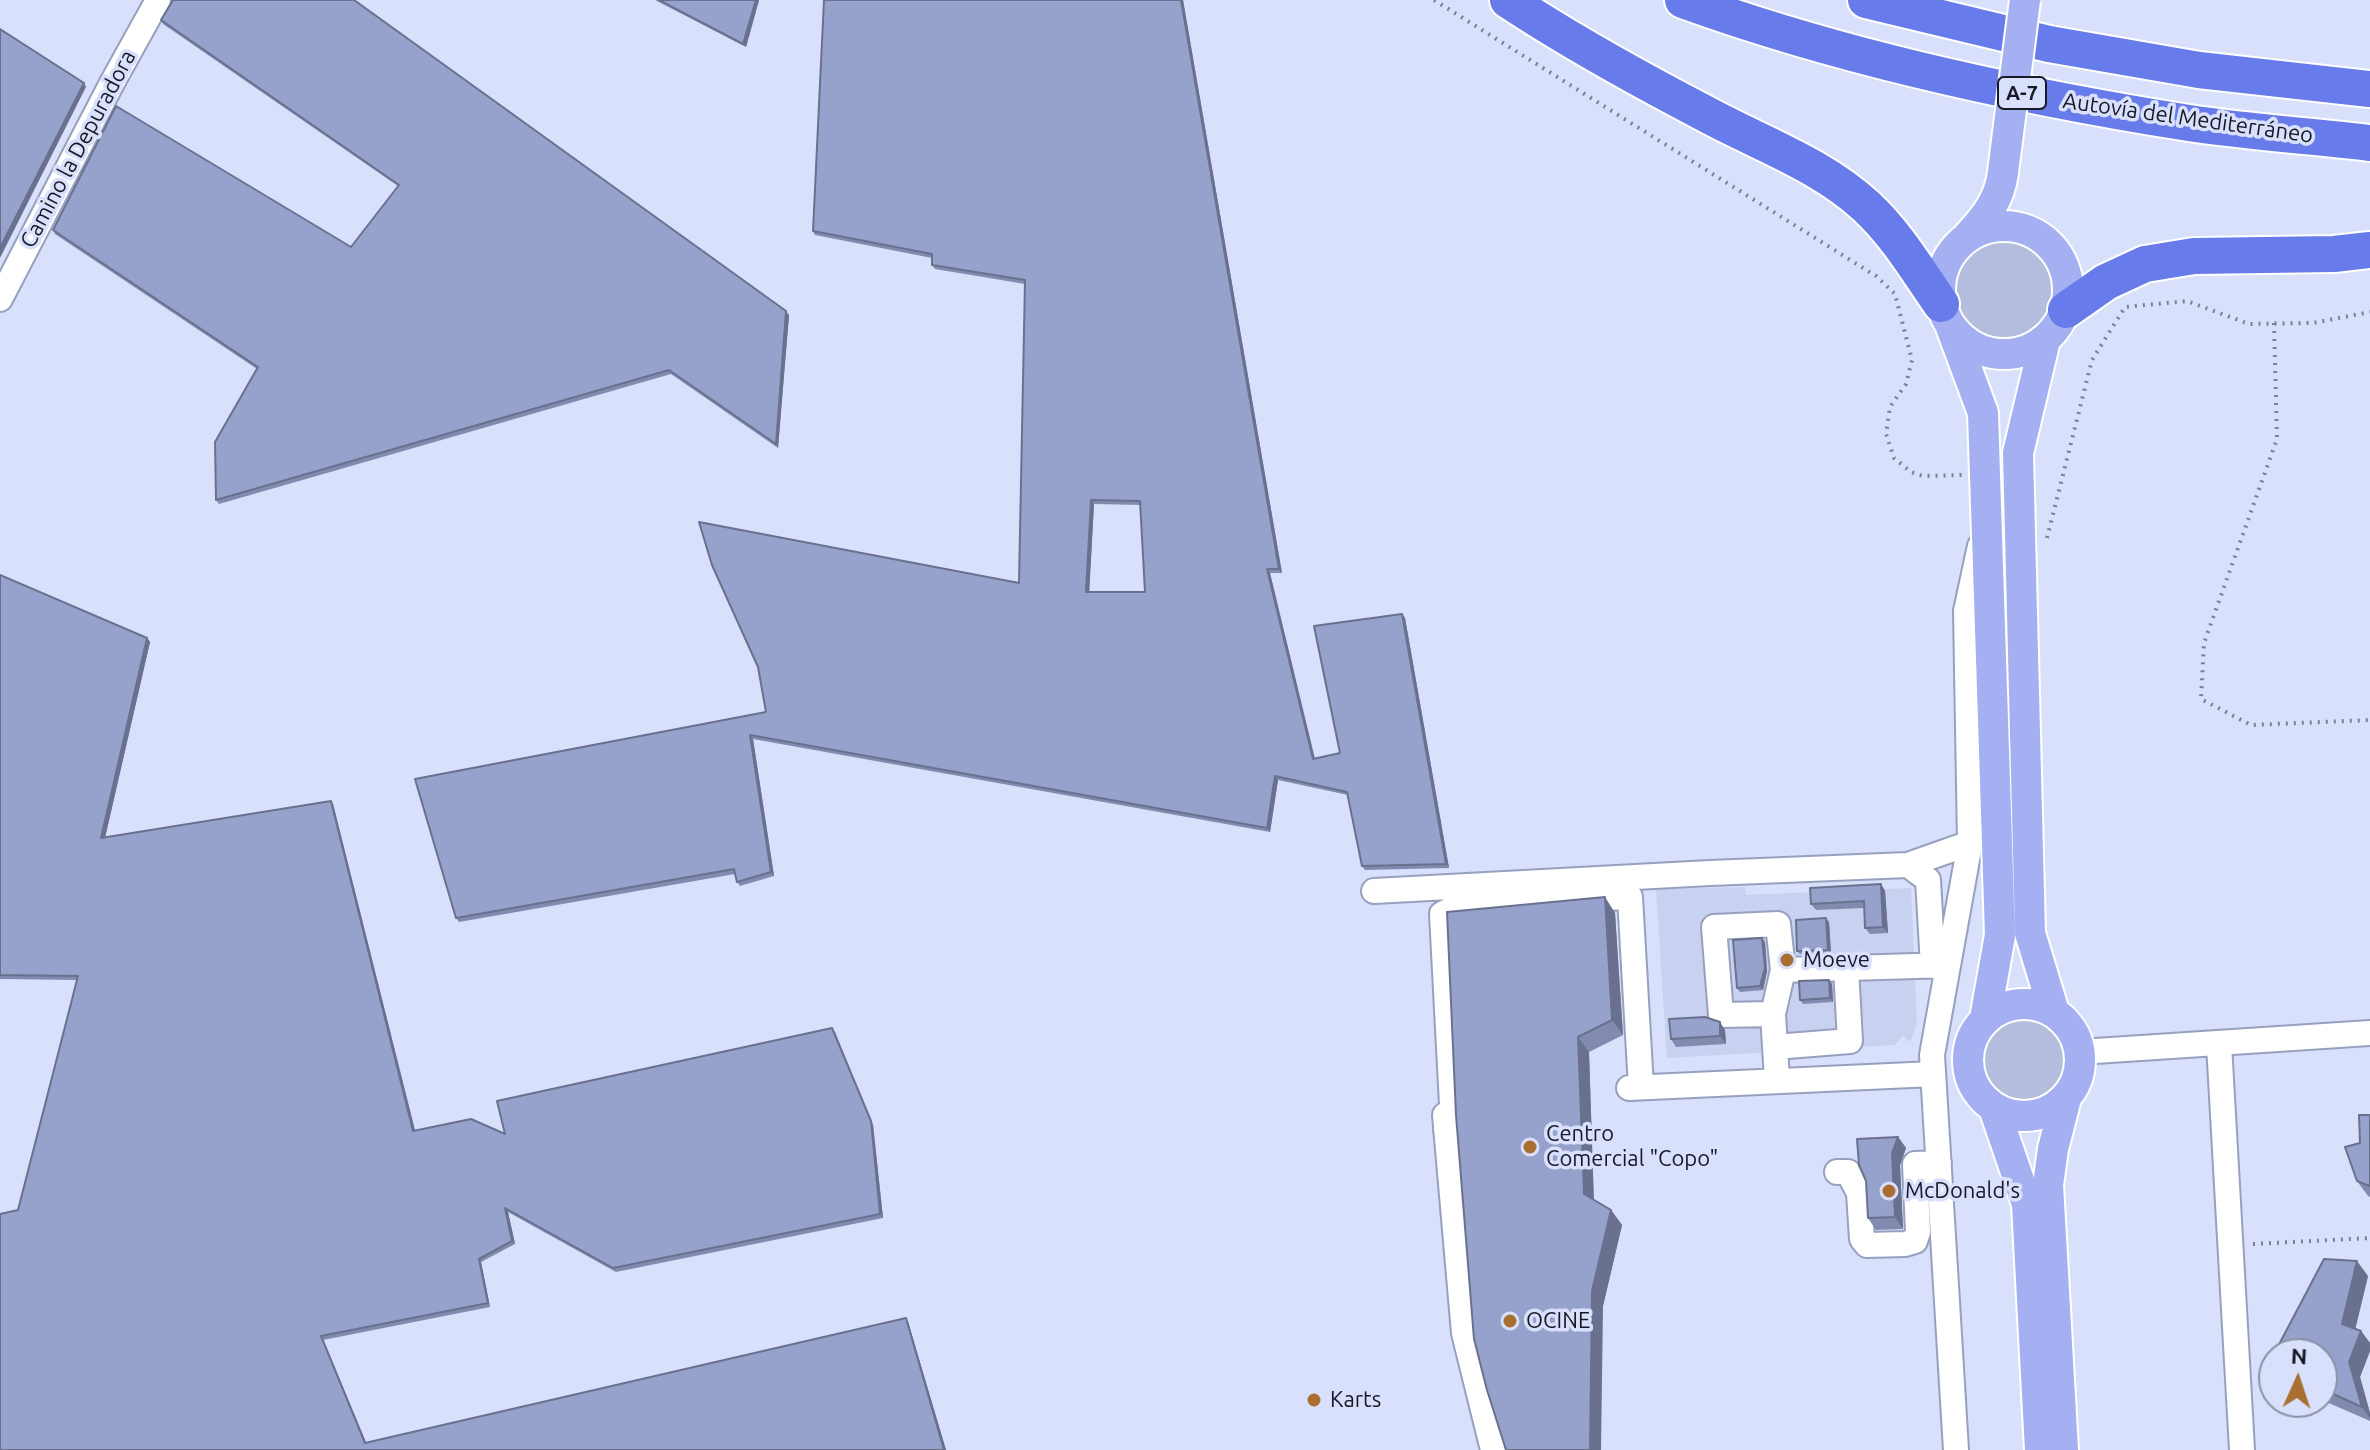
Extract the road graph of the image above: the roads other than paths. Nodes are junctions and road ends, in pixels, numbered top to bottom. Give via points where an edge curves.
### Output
1 (158, 0) edge
2 (1508, 0) edge
3 (1683, 0) edge
4 (1866, 0) edge
5 (2025, 0) edge
6 (2370, 89) edge
7 (2370, 143) edge
8 (2002, 179) junction
9 (2033, 233) junction
10 (1964, 240) junction
11 (2370, 250) edge
12 (0, 299) edge
13 (2066, 310) junction
14 (1946, 316) junction
15 (2045, 340) junction
16 (1987, 516) junction
17 (1970, 843) junction
18 (1908, 865) junction
19 (1374, 891) dead end
20 (1438, 933) dead end
21 (1940, 965) junction
22 (1846, 968) junction
23 (1783, 970) junction
24 (2054, 1012) junction
25 (1773, 1014) junction
26 (1985, 1019) junction
27 (2370, 1033) edge
28 (2219, 1044) junction
29 (1775, 1047) junction
30 (2080, 1052) junction
31 (1933, 1074) junction
32 (1777, 1080) junction
33 (2066, 1098) junction
34 (1994, 1108) junction
35 (1446, 1130) junction
36 (1939, 1163) junction
37 (1837, 1172) dead end
38 (1493, 1450) edge
39 (1956, 1450) edge
40 (2040, 1450) edge
41 (2063, 1450) edge
42 (2242, 1450) edge

1 - 12 street, Camino la Depuradora
2 - 14 highway via 1691,106 1840,184 1894,236
3 - 7 highway, Autovía del Mediterráneo / A-7 via 1841,49 2038,97 2192,123
4 - 6 highway, A-7 via 2049,44 2199,70
5 - 8 main road, bridge
8 - 9 main road via 2011,215
8 - 10 main road via 1988,214
9 - 10 main road via 1998,226
9 - 13 main road via 2060,257 2067,274
10 - 14 main road via 1943,269 1940,286
11 - 13 highway via 2194,256 2145,264 2106,282
13 - 15 main road
14 - 15 main road via 1966,342 1985,352 2026,351
14 - 16 main road via 1983,413
15 - 24 main road via 2018,453 2030,933
16 - 17 street via 1966,611
16 - 26 main road via 2000,935
17 - 18 street
17 - 21 street
18 - 19 street
18 - 21 street via 1928,880
20 - 35 street via 1426,934
21 - 22 street
21 - 31 street
22 - 23 street
22 - 29 street via 1850,1041
23 - 25 street
23 - 25 street via 1778,924 1714,927 1721,1015
24 - 26 main road via 2018,1004
24 - 30 main road via 2067,1022
25 - 29 street
26 - 34 main road via 1974,1032 1967,1065 1981,1097
27 - 28 street
28 - 30 street
28 - 42 street
29 - 32 street
30 - 33 main road via 2080,1069
31 - 32 street
31 - 36 street
32 - 35 street via 1635,1087 1630,897 1462,904 1442,914 1453,1124
33 - 34 main road via 2032,1116
33 - 41 main road via 2048,1185
34 - 40 main road via 2027,1204
35 - 38 street via 1464,1333
36 - 37 street via 1915,1164 1918,1232 1915,1241 1905,1244 1867,1245 1862,1239 1859,1193 1848,1172
36 - 39 street

